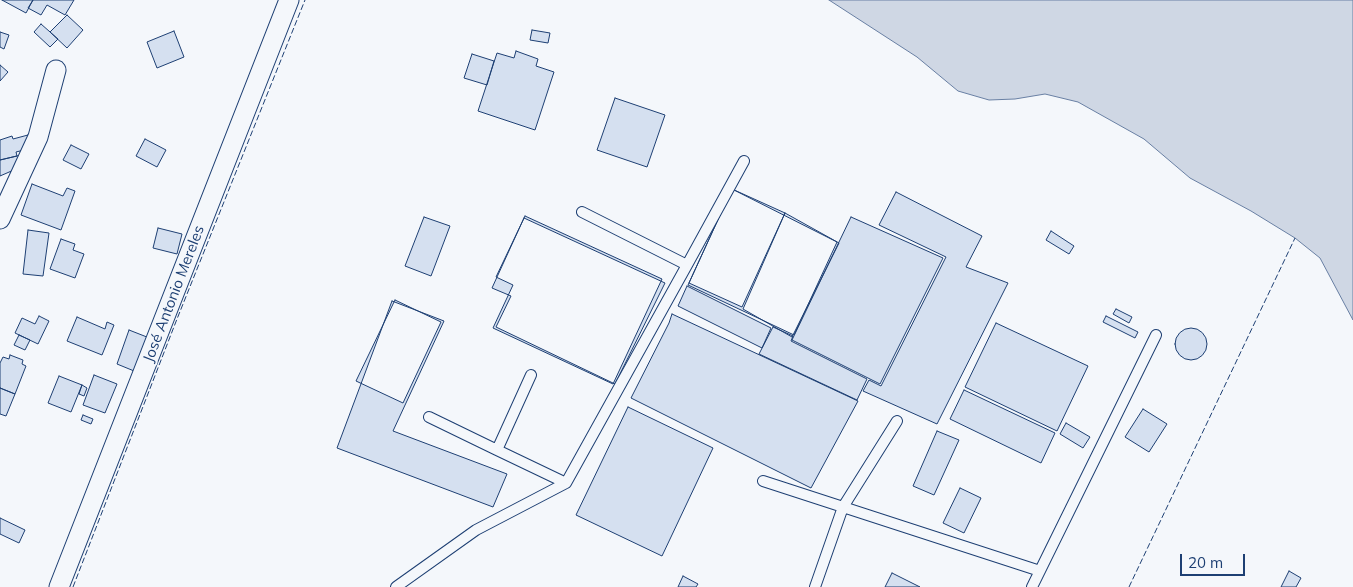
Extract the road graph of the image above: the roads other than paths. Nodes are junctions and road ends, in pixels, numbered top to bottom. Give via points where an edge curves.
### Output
1 (289, 0) edge
2 (56, 70) dead end
3 (744, 161) dead end
4 (582, 212) dead end
5 (0, 219) edge
6 (687, 265) junction
7 (1156, 335) dead end
8 (531, 375) dead end
9 (429, 417) dead end
10 (898, 421) dead end
11 (498, 450) junction
12 (763, 481) dead end
13 (566, 483) junction
14 (844, 507) junction
15 (1040, 571) junction
16 (59, 587) edge
17 (396, 587) edge
18 (815, 587) edge
19 (1032, 587) edge

1 - 16 street, José Antonio Mereles
2 - 5 street via 38,137
3 - 6 lane
4 - 6 lane
6 - 13 lane
7 - 15 lane
8 - 11 lane
9 - 11 lane
10 - 14 lane
11 - 13 lane
12 - 14 lane
13 - 17 lane via 476,530
14 - 15 lane
14 - 18 lane
15 - 19 lane

